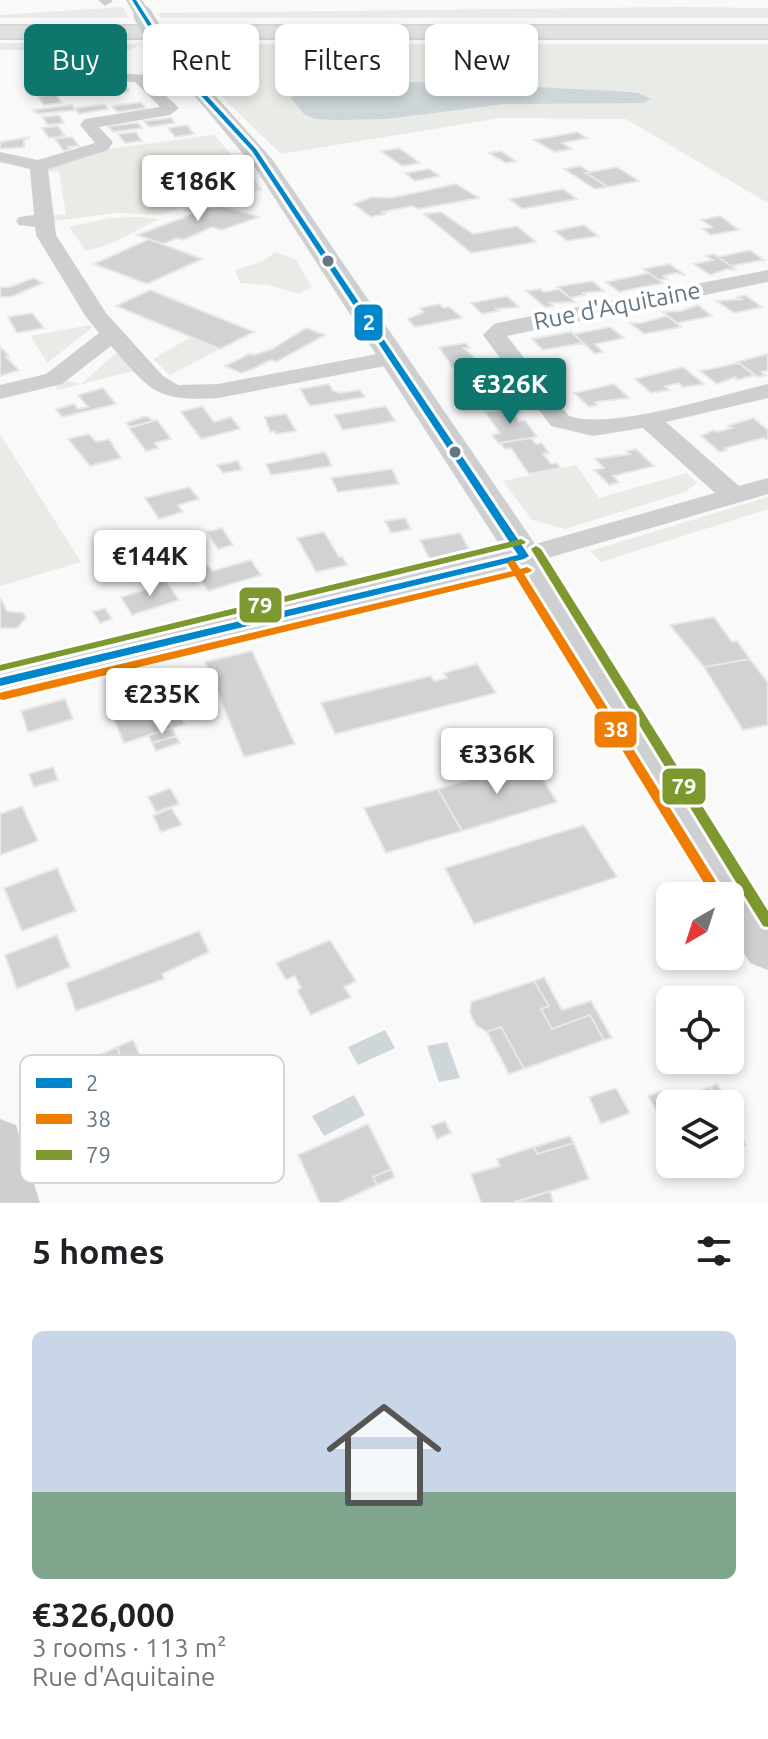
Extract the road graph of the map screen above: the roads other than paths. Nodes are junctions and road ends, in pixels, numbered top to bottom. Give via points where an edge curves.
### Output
1 (138, 8) edge
2 (0, 25) edge
3 (768, 25) edge
4 (0, 32) edge
5 (768, 32) edge
6 (127, 77) edge
7 (0, 157) edge
8 (39, 166) junction
9 (768, 276) edge
10 (105, 326) junction
11 (393, 358) junction
12 (768, 391) edge
13 (0, 392) edge
14 (648, 419) junction
15 (768, 486) edge
16 (734, 495) junction
17 (524, 556) junction
18 (0, 682) edge
19 (768, 949) edge
20 (0, 1140) edge
21 (17, 1203) edge

1 - 11 street, bridge via 159,43 251,145
2 - 3 highway
4 - 5 highway
6 - 8 street via 139,78 170,110 91,123 102,146
7 - 8 street
8 - 10 street via 46,235
9 - 14 street, Rue d'Aquitaine via 495,333 560,421 596,429
10 - 11 street via 155,381 187,393
10 - 13 street via 54,379
11 - 17 street
12 - 14 street
14 - 16 street
15 - 16 street
16 - 17 street
17 - 18 street
17 - 19 street
20 - 21 street

